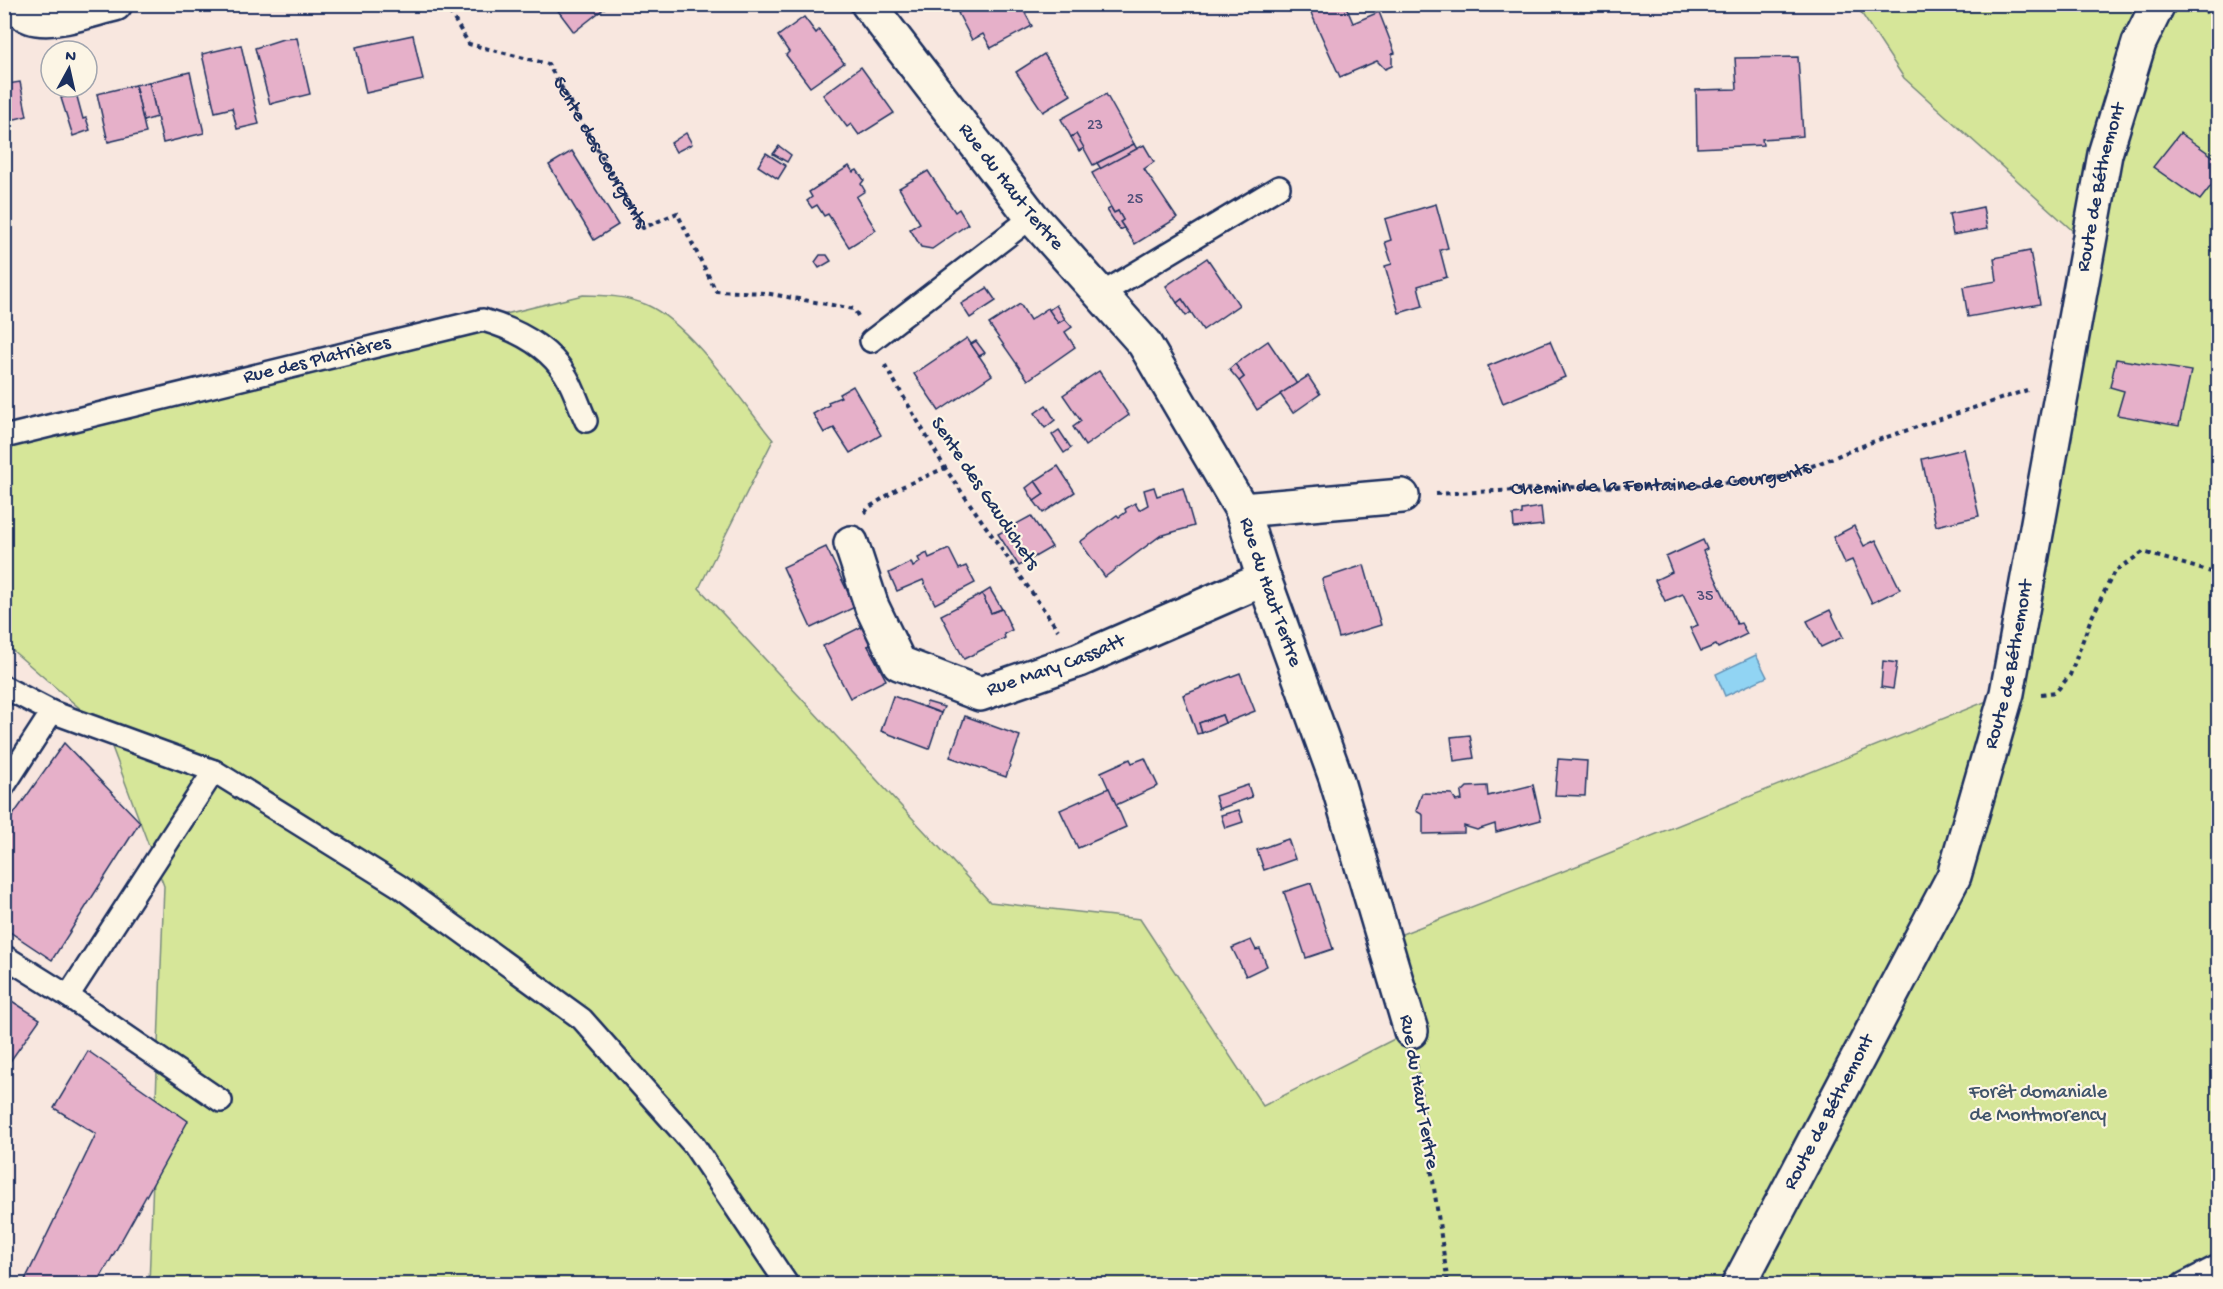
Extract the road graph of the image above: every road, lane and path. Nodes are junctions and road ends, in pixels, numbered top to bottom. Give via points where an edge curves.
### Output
1 (13, 4) edge
2 (115, 4) edge
3 (445, 4) edge
4 (868, 4) edge
5 (2158, 4) edge
6 (2197, 4) edge
7 (2218, 22) edge
8 (1279, 187) dead end
9 (1032, 217) junction
10 (1101, 294) junction
11 (871, 341) junction
12 (2030, 388) dead end
13 (586, 421) dead end
14 (4, 437) edge
15 (945, 468) junction
16 (1402, 496) joint
17 (1242, 510) junction
18 (851, 543) joint
19 (2218, 574) edge
20 (1264, 579) junction
21 (1079, 660) junction
22 (4, 687) edge
23 (2007, 693) junction
24 (52, 712) junction
25 (214, 771) junction
26 (4, 786) edge
27 (4, 956) edge
28 (68, 996) junction
29 (1411, 1031) joint
30 (220, 1101) dead end
31 (2218, 1266) edge
32 (788, 1284) edge
33 (1449, 1284) edge
34 (1739, 1284) edge
35 (2183, 1284) edge

1 - 2 street via 25,14 51,19
3 - 11 path, Sente des Courgents via 469,44 548,64 643,228 677,213 716,291 765,293 854,309
4 - 9 street, Rue du Haut Tertre
5 - 23 street, Route de Béthemont via 2139,43 2105,154
6 - 7 path
8 - 10 lane
9 - 10 street, Rue du Haut Tertre
9 - 11 lane
10 - 17 street, Rue du Haut Tertre via 1144,342
11 - 15 path, Sente des Gaudichets
12 - 16 path, Chemin de la Fontaine de Courgents via 1872,442 1785,477 1690,486
13 - 14 lane, Rue des Platrières via 564,372 541,348 510,328 483,320
15 - 18 path via 898,488 868,508
15 - 21 path, Sente des Gaudichets
16 - 17 street
17 - 20 street, Rue du Haut Tertre
18 - 21 street, Rue Mary Cassatt via 872,607 899,663 980,694
19 - 23 path via 2143,552 2114,572 2070,675 2056,692 2027,697
20 - 21 street, Rue Mary Cassatt
20 - 29 street, Rue du Haut Tertre via 1336,778
22 - 24 lane
23 - 34 street, Route de Béthemont via 1954,876
24 - 25 lane
24 - 26 lane
25 - 28 lane
25 - 32 lane via 399,886 582,1019 693,1144
27 - 28 lane
28 - 30 lane
29 - 33 path, Rue du Haut Tertre
31 - 35 lane

